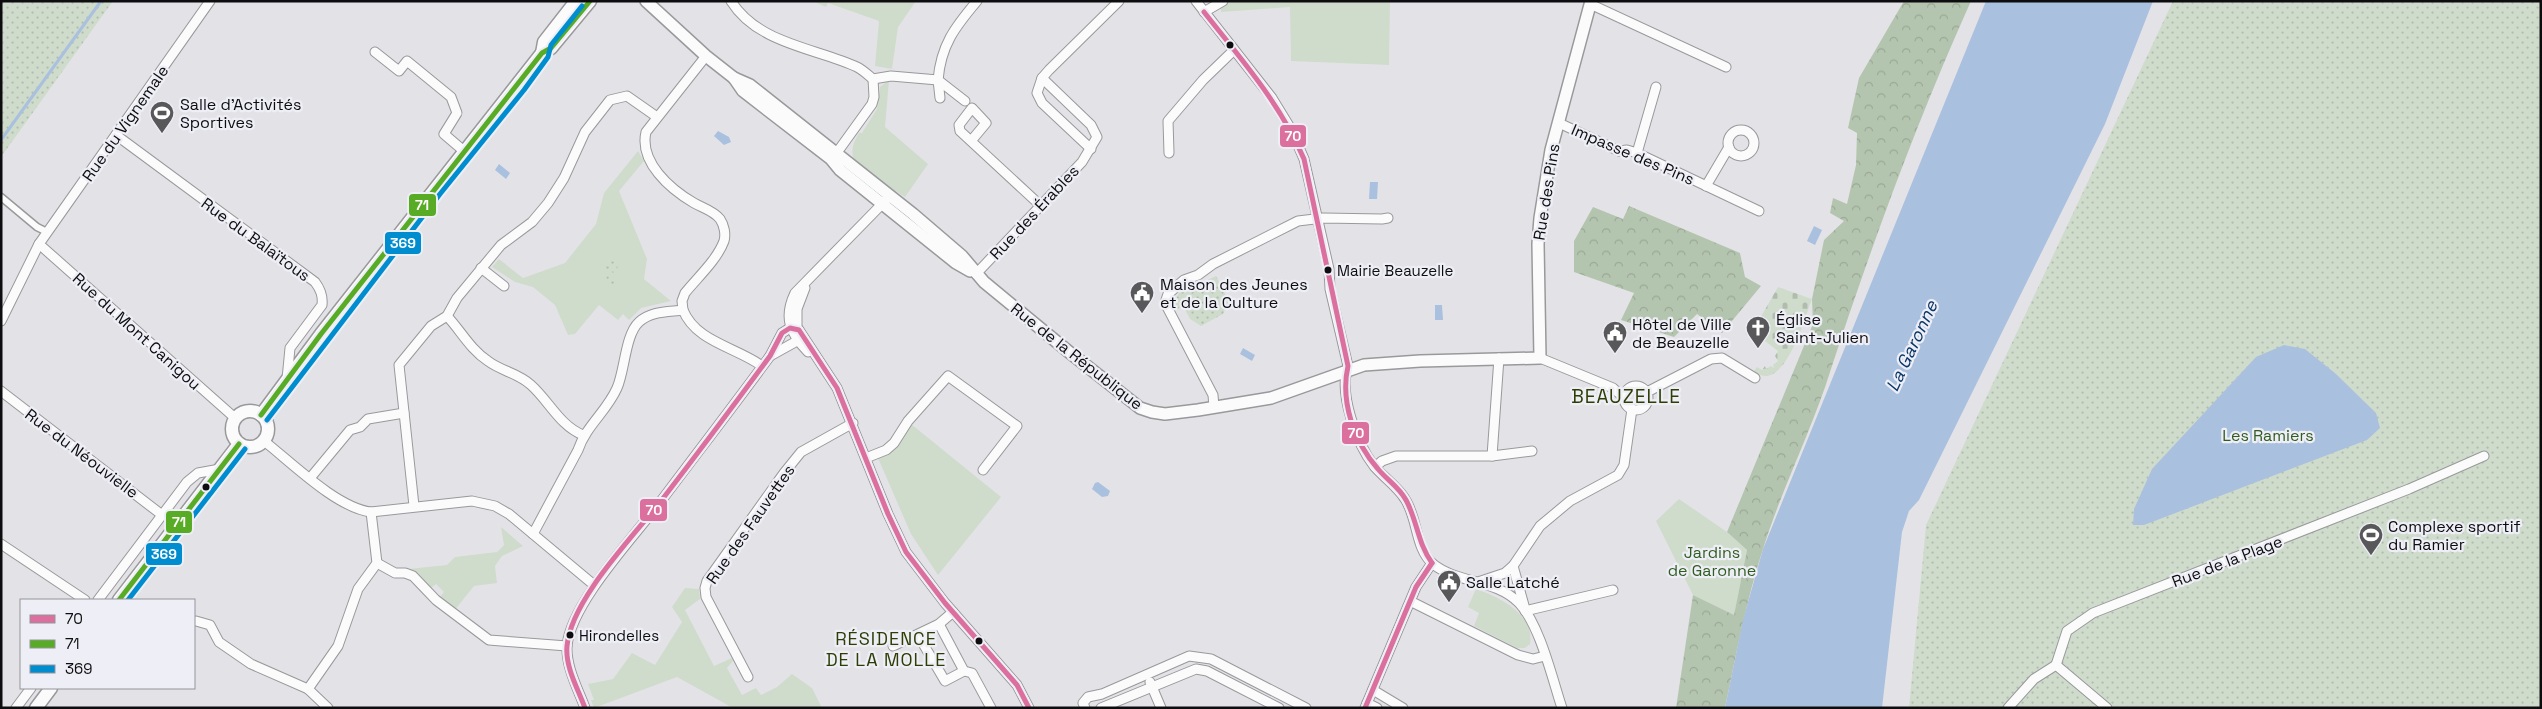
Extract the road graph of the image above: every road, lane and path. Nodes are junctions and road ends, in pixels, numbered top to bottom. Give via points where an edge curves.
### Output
1 (210, 1) edge
2 (576, 1) edge
3 (590, 1) edge
4 (646, 1) edge
5 (657, 1) edge
6 (731, 1) edge
7 (977, 1) edge
8 (1119, 1) edge
9 (1196, 1) edge
10 (1222, 1) edge
11 (1590, 3) edge
12 (1204, 12) junction
13 (663, 16) junction
14 (1234, 50) junction
15 (375, 52) dead end
16 (542, 53) junction
17 (706, 56) junction
18 (1726, 67) dead end
19 (873, 78) junction
20 (1042, 78) junction
21 (938, 80) junction
22 (1656, 87) dead end
23 (940, 98) dead end
24 (965, 101) dead end
25 (657, 117) junction
26 (1560, 123) junction
27 (116, 135) junction
28 (971, 141) dead end
29 (1729, 147) dead end
30 (1091, 149) junction
31 (465, 152) junction
32 (1637, 152) junction
33 (836, 154) junction
34 (1169, 154) dead end
35 (1706, 186) junction
36 (1, 197) edge
37 (886, 200) junction
38 (1040, 206) junction
39 (1758, 211) dead end
40 (1318, 218) junction
41 (1388, 218) dead end
42 (43, 230) dead end
43 (39, 244) junction
44 (481, 268) junction
45 (976, 274) junction
46 (504, 286) dead end
47 (683, 310) junction
48 (447, 316) junction
49 (1, 321) edge
50 (794, 329) junction
51 (797, 341) junction
52 (770, 356) junction
53 (1499, 358) junction
54 (1540, 358) junction
55 (817, 360) junction
56 (762, 366) junction
57 (1346, 371) junction
58 (287, 374) junction
59 (1756, 378) dead end
60 (1, 391) edge
61 (1647, 392) junction
62 (1623, 398) junction
63 (1214, 406) junction
64 (1632, 409) junction
65 (404, 413) junction
66 (261, 415) junction
67 (235, 418) junction
68 (853, 423) junction
69 (582, 435) junction
70 (264, 441) junction
71 (239, 444) junction
72 (1532, 451) dead end
73 (1492, 456) junction
74 (2484, 456) dead end
75 (866, 458) junction
76 (1375, 466) junction
77 (220, 469) junction
78 (983, 470) dead end
79 (311, 478) junction
80 (414, 506) junction
81 (371, 512) junction
82 (162, 515) junction
83 (533, 534) junction
84 (1, 544) edge
85 (376, 563) junction
86 (1432, 563) junction
87 (1513, 566) junction
88 (1478, 582) junction
89 (594, 585) junction
90 (1613, 590) dead end
91 (84, 599) edge
92 (99, 599) edge
93 (120, 599) edge
94 (1412, 602) junction
95 (1525, 610) junction
96 (953, 612) junction
97 (196, 621) dead end
98 (939, 624) junction
99 (918, 635) junction
100 (567, 646) junction
101 (893, 646) dead end
102 (1545, 656) junction
103 (2056, 665) junction
104 (964, 671) junction
105 (1147, 675) junction
106 (748, 677) dead end
107 (1152, 686) junction
108 (31, 689) edge
109 (50, 689) edge
110 (308, 689) junction
111 (1373, 690) junction
112 (1276, 692) junction
113 (1270, 703) junction
114 (1366, 706) edge
115 (16, 708) edge
116 (36, 708) edge
117 (328, 708) edge
118 (585, 708) edge
119 (991, 708) edge
120 (1029, 708) edge
121 (1085, 708) edge
122 (1101, 708) edge
123 (1161, 708) edge
124 (1279, 708) edge
125 (1306, 708) edge
126 (1377, 708) edge
127 (1403, 708) edge
128 (1562, 708) edge
129 (2008, 708) edge
130 (2107, 708) edge

1 - 27 street, Rue du Vignemale
2 - 16 main road via 544,42
3 - 16 main road via 551,48
4 - 13 street, Rue de la République
5 - 13 street, Rue de la République
6 - 19 street via 735,8 767,32 808,51 860,68
7 - 21 street via 943,51
8 - 20 street
9 - 12 street
10 - 12 street
11 - 18 street
11 - 26 street, Rue des Pins
12 - 14 street
13 - 17 street, Rue de la République
14 - 34 street via 1168,121
14 - 40 street via 1272,98 1291,129 1304,159
15 - 31 street via 399,71 407,62 451,96 457,113 444,134
16 - 31 main road
17 - 25 street
17 - 33 street, Rue de la République via 734,78 743,91
19 - 21 street via 891,76
19 - 33 street via 872,104
20 - 30 street, Rue des Érables via 1037,92 1042,103
20 - 30 street, Rue des Érables via 1091,125 1097,137
21 - 23 street
21 - 24 street
22 - 32 street
25 - 44 street via 627,96 610,100 585,132 564,178 548,203 532,222 501,245
25 - 47 street via 646,132 646,155 675,190 713,213 725,229 720,249 684,293
26 - 32 street, Impasse des Pins via 1619,151
26 - 54 street, Rue des Pins via 1548,165 1538,236
27 - 43 street, Rue du Vignemale
27 - 58 street, Rue du Balaïtous via 320,288 322,305 290,348
28 - 38 street
29 - 35 street, Impasse des Pins
30 - 38 street, Rue des Érables
31 - 58 main road
32 - 35 street, Impasse des Pins
33 - 37 street, Rue de la République via 840,170
35 - 39 street, Impasse des Pins
36 - 42 street
37 - 45 street, Rue de la République via 962,256
37 - 50 street via 795,293 788,321
38 - 45 street, Rue des Érables
40 - 41 street
40 - 57 street via 1348,366
40 - 63 street via 1298,221 1213,264 1184,280 1168,294 1165,303 1213,395
43 - 49 street, Rue du Vignemale
43 - 67 street, Rue du Mont Canigou
44 - 46 street
44 - 48 street
45 - 63 street, Rue de la République via 1140,408 1165,414
47 - 56 street via 692,325 708,338
47 - 69 street via 655,313 637,324 616,390
48 - 65 street via 431,326 399,365
48 - 69 street via 478,353 530,384 571,431
50 - 51 street
50 - 52 street via 782,333
50 - 55 street
51 - 52 street
51 - 55 street
52 - 56 street
53 - 54 street, Rue de la République
53 - 57 street, Rue de la République via 1385,362
53 - 73 street
54 - 62 street via 1613,388
55 - 68 street via 837,388
56 - 89 street
57 - 63 street, Rue de la République via 1271,398
57 - 76 street via 1346,389 1356,433
58 - 66 main road
59 - 61 street via 1722,358 1710,359
60 - 82 street, Rue du Néouvielle
61 - 62 street via 1641,386 1633,386 1626,390
61 - 64 street via 1645,406
62 - 64 street
64 - 87 street via 1624,465 1618,474 1570,502 1540,526
65 - 79 street via 368,419 350,430
65 - 80 street
66 - 67 main road via 250,411
66 - 70 main road via 268,430
67 - 71 main road via 232,432
68 - 75 street
68 - 106 street, Rue des Fauvettes via 801,452 778,480 705,588 706,597
69 - 83 street via 578,450
70 - 71 main road via 252,447
70 - 79 street
71 - 77 main road
72 - 73 street
73 - 76 street via 1396,456
74 - 103 street, Rue de la Plage via 2400,493 2092,613 2067,631
75 - 78 street via 894,443 908,421 948,376 1017,426
75 - 96 street via 906,552
76 - 86 street via 1406,499 1423,551
77 - 82 street via 198,473
77 - 93 main road
79 - 81 street via 342,502 357,510
80 - 81 street
80 - 83 street via 472,501 495,506
81 - 85 street
82 - 92 street
83 - 89 street
84 - 91 street
85 - 100 street via 395,573 413,576 436,600 489,640
85 - 110 street via 358,589 338,646
86 - 88 street
86 - 94 street via 1416,587
87 - 88 street
87 - 95 street
88 - 95 street via 1512,596
89 - 100 street via 579,610
90 - 95 street
94 - 102 street via 1518,655 1533,659
94 - 111 street
95 - 102 street
96 - 98 street
96 - 120 street via 1017,685
97 - 110 street via 210,625 219,642 251,664
98 - 99 street
98 - 104 street
99 - 101 street
99 - 104 street via 945,681
100 - 118 street via 568,662
102 - 128 street
103 - 129 street via 2034,679
103 - 130 street
104 - 119 street via 972,673
105 - 107 street
105 - 112 street via 1189,656 1205,656
105 - 121 street via 1088,697 1083,702
107 - 113 street via 1196,669 1207,671
107 - 122 street
107 - 123 street
108 - 115 street
109 - 116 main road
110 - 117 street
111 - 114 street
111 - 127 street
112 - 113 street
112 - 125 street
113 - 124 street
114 - 126 street

